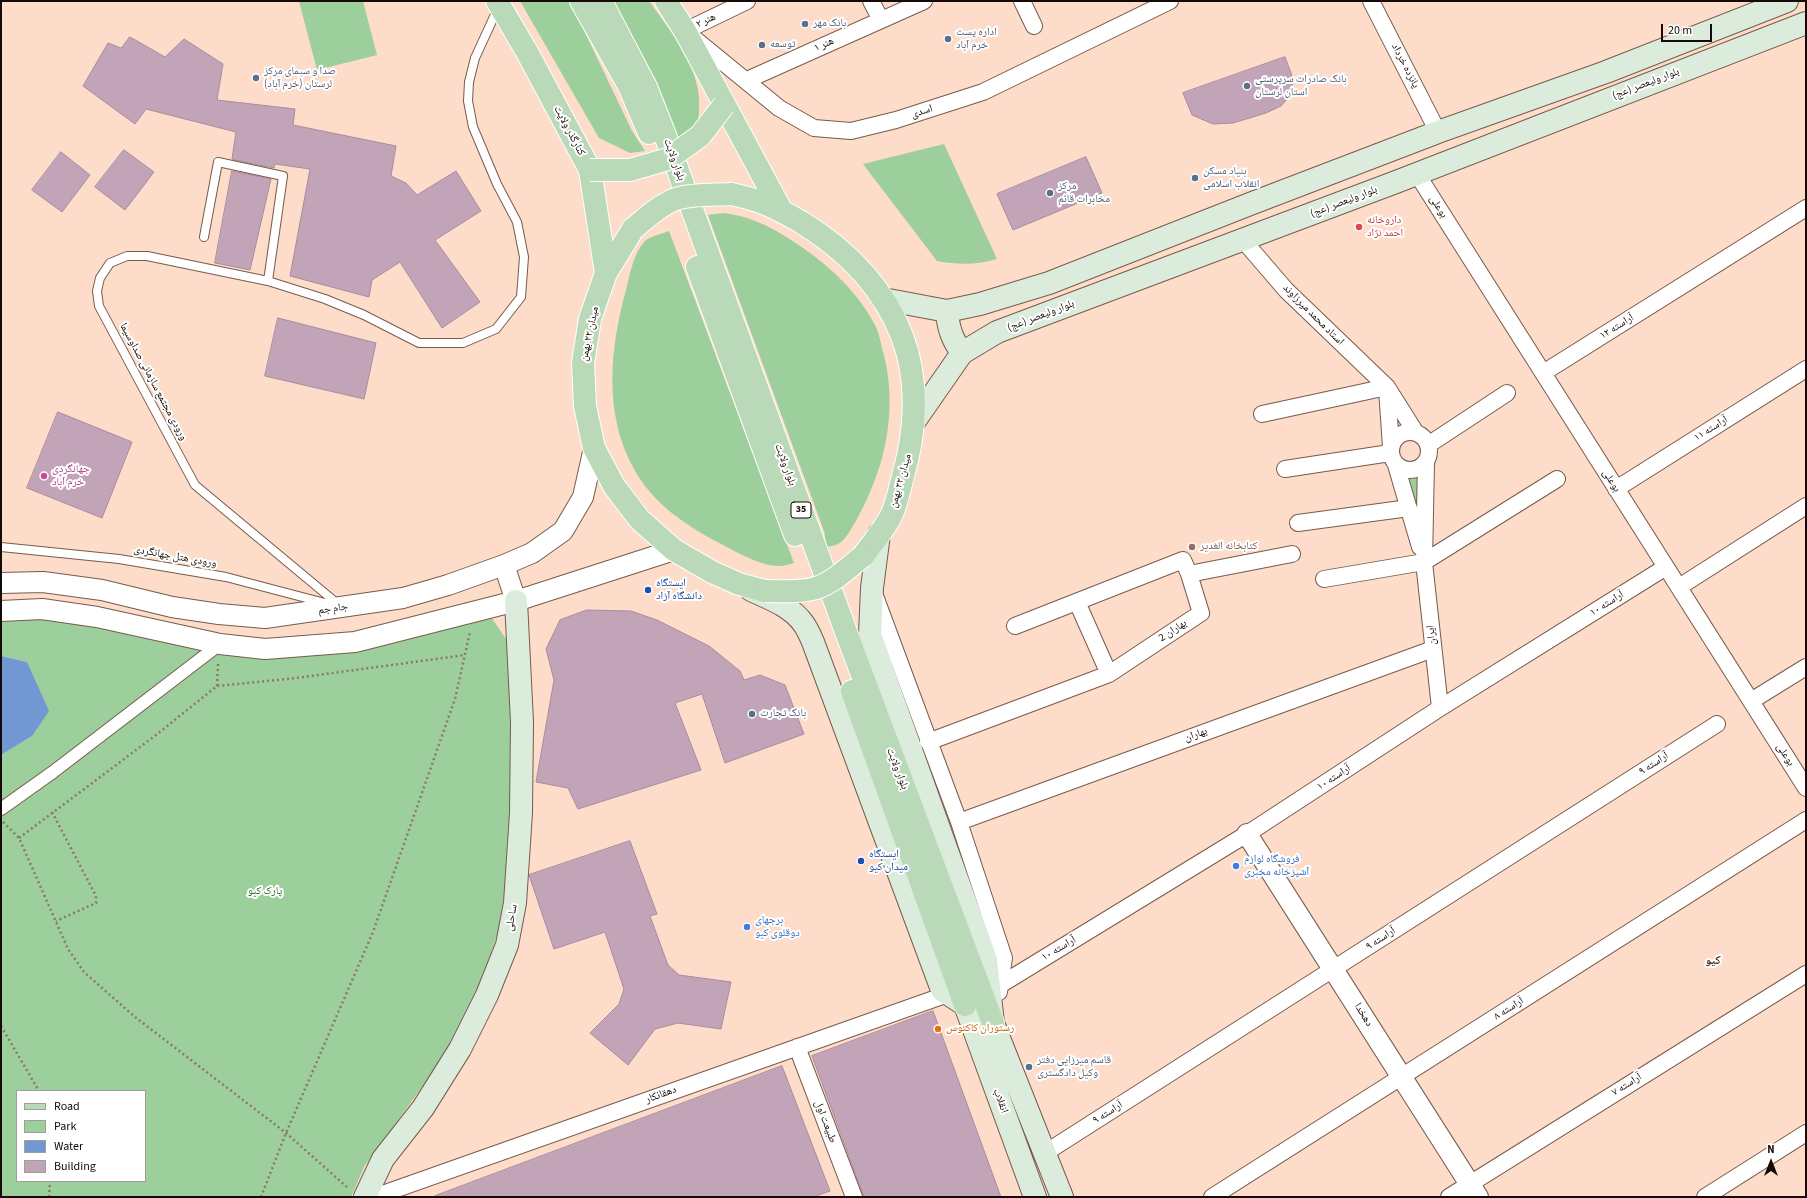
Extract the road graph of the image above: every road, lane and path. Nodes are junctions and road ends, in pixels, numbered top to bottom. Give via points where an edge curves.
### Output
1 (581, 1) edge
2 (600, 1) edge
3 (666, 1) edge
4 (747, 1) edge
5 (872, 1) edge
6 (924, 1) edge
7 (1022, 1) edge
8 (1170, 1) edge
9 (1371, 1) edge
10 (1787, 1) edge
11 (498, 3) edge
12 (881, 20) junction
13 (1806, 23) edge
14 (1034, 26) dead end
15 (685, 31) junction
16 (1686, 40) junction
17 (1640, 58) junction
18 (1695, 65) junction
19 (746, 80) junction
20 (1645, 84) junction
21 (724, 105) junction
22 (1438, 132) junction
23 (590, 170) junction
24 (1417, 174) junction
25 (1806, 208) edge
26 (781, 210) junction
27 (204, 237) dead end
28 (1243, 240) junction
29 (606, 273) junction
30 (268, 281) junction
31 (883, 299) junction
32 (947, 311) junction
33 (962, 353) junction
34 (1806, 369) edge
35 (1543, 373) junction
36 (1387, 387) junction
37 (1507, 393) dead end
38 (1262, 414) dead end
39 (914, 422) junction
40 (1416, 433) junction
41 (1428, 445) junction
42 (594, 448) junction
43 (1392, 455) junction
44 (1426, 463) junction
45 (1285, 469) dead end
46 (1557, 479) dead end
47 (1616, 488) junction
48 (1806, 506) edge
49 (1409, 508) junction
50 (1298, 523) dead end
51 (879, 534) junction
52 (1, 547) edge
53 (674, 550) junction
54 (1292, 554) dead end
55 (1424, 562) junction
56 (504, 566) junction
57 (1666, 567) junction
58 (1189, 574) junction
59 (1324, 579) dead end
60 (1, 583) edge
61 (739, 584) junction
62 (1679, 587) junction
63 (872, 588) junction
64 (516, 601) junction
65 (1077, 602) junction
66 (341, 608) junction
67 (1, 611) edge
68 (474, 613) junction
69 (1015, 626) dead end
70 (220, 644) junction
71 (1433, 649) junction
72 (465, 655) junction
73 (1806, 667) edge
74 (1110, 674) junction
75 (1751, 702) junction
76 (1440, 708) junction
77 (1716, 724) dead end
78 (928, 742) junction
79 (1806, 788) edge
80 (1, 809) edge
81 (52, 812) junction
82 (1, 820) edge
83 (1806, 820) edge
84 (959, 822) junction
85 (1248, 834) junction
86 (19, 838) junction
87 (56, 921) junction
88 (1334, 969) junction
89 (1806, 974) edge
90 (1000, 986) junction
91 (956, 999) junction
92 (993, 1023) junction
93 (1, 1026) edge
94 (797, 1047) junction
95 (1402, 1077) junction
96 (38, 1090) edge
97 (286, 1133) junction
98 (1806, 1133) edge
99 (1045, 1153) junction
100 (50, 1182) edge
101 (1474, 1190) edge
102 (359, 1195) edge
103 (49, 1197) edge
104 (261, 1197) edge
105 (374, 1197) edge
106 (854, 1197) edge
107 (1035, 1197) edge
108 (1062, 1197) edge
109 (1212, 1197) edge
110 (1449, 1197) edge
111 (1705, 1197) edge

1 - 91 main road, بلوار ولایت / 35 via 629,86 651,139 835,643
2 - 92 main road, بلوار ولایت / 35 via 646,87 665,135 849,640
3 - 15 main road
4 - 15 street, هنر ۲
5 - 12 street
6 - 12 street, هنر ۱
7 - 14 street
8 - 19 street, اسدی via 983,92 896,120 851,131 814,128 779,108
9 - 22 street, پانزده خرداد
10 - 16 main road
11 - 23 main road, کنارگذر ولایت
11 - 30 lane, ورودی مجتمع سازمانی صداوسیما via 475,58 469,82 468,101 473,127 497,184 518,222 524,257 521,297 496,329 463,343 419,343 364,315 325,299
12 - 19 street, هنر ۱
13 - 18 main road, بلوار ولیعصر (عج)
15 - 19 street, اسدی
15 - 21 main road
16 - 17 main road
16 - 18 main road via 1679,53 1684,61
17 - 20 main road via 1652,65 1653,74
17 - 22 main road
18 - 20 main road, بلوار ولیعصر (عج)
20 - 24 main road, بلوار ولیعصر (عج)
21 - 23 main road, bridge via 700,136 668,159 630,170
21 - 26 main road
22 - 32 main road via 1049,283
23 - 29 main road, کنارگذر ولایت
24 - 28 main road, بلوار ولیعصر (عج)
24 - 35 street, بوعلی
25 - 35 street, ۱۲ آراسته
26 - 29 main road, میدان ۲۲ بهمن, bridge via 731,194 678,199 653,212 633,229
26 - 31 main road, میدان ۲۲ بهمن via 822,236 857,265
27 - 30 lane via 218,162 283,176
28 - 33 main road, بلوار ولیعصر (عج) via 997,332
28 - 36 street, استاد محمد میرزاوند via 1286,290
29 - 42 main road, میدان ۲۲ بهمن via 590,319 583,363 585,406
30 - 66 lane, ورودی مجتمع سازمانی صداوسیما via 147,256 127,256 110,263 100,278 97,291 99,306 195,485
31 - 32 main road
31 - 39 main road, میدان ۲۲ بهمن via 894,318 908,358 912,379
32 - 33 main road via 953,341
33 - 39 main road, بلوار ولیعصر (عج)
34 - 47 street, آراسته ۱۱
35 - 47 street, بوعلی
36 - 38 street
36 - 40 street
36 - 43 street, ایران
37 - 41 street
39 - 51 main road, میدان ۲۲ بهمن via 900,490 892,514
40 - 41 street via 1421,435
40 - 43 street via 1398,435
41 - 44 street
42 - 53 main road, میدان ۲۲ بهمن via 614,486 640,520
42 - 56 street, جام جم via 583,497 563,531 532,553
43 - 44 street via 1408,471
43 - 45 street
43 - 49 street, ایران
44 - 55 street, ایران
46 - 55 street
47 - 57 street, بوعلی
48 - 62 street
49 - 50 street
49 - 55 street, ایران
51 - 61 main road, میدان ۲۲ بهمن, bridge via 863,556 819,587 765,591
51 - 63 main road, انقلاب
52 - 66 lane, ورودی هتل جهانگردی via 119,559 226,577
53 - 61 main road, میدان ۲۲ بهمن
53 - 64 street
54 - 58 street
55 - 59 street
55 - 71 street, ایران
56 - 64 street
56 - 66 street, جام جم via 403,598
57 - 62 street, بوعلی
57 - 76 street, آراسته ۱۰
58 - 65 street, بهاران 2 via 1182,560
58 - 74 street, بهاران 2 via 1201,613
60 - 66 street, جام جم via 43,582 102,590 172,607 265,618
61 - 91 main road, انقلاب via 792,612 802,621 813,642 942,990
62 - 75 street, بوعلی
63 - 78 street
63 - 92 main road, انقلاب via 870,635 986,960
64 - 68 street
64 - 102 main road, ساحلی via 522,722 521,813 515,903 507,945 460,1049 423,1108
65 - 69 street, بهاران 2
65 - 74 street
67 - 70 street via 42,609 97,617
68 - 70 street via 356,642 265,649
68 - 72 path
70 - 80 street
71 - 76 street, ایران
71 - 84 street, بهاران
72 - 81 path via 217,686
72 - 97 path via 455,699 373,932
73 - 75 street
74 - 78 street, بهاران 2
75 - 79 street, بوعلی
76 - 85 street, آراسته ۱۰
77 - 88 street, آراسته ۹
78 - 84 street
81 - 86 path
81 - 87 path via 96,896 96,902
82 - 86 path
83 - 95 street, آراسته ۸
84 - 90 street via 1004,958
85 - 88 street, دهخدا
85 - 90 street, آراسته ۱۰
86 - 87 path
87 - 97 path via 68,948 84,972 135,1017
88 - 95 street, دهخدا
88 - 99 street, آراسته ۹
89 - 101 street, آراسته ۷
90 - 92 street
91 - 94 street, دهقانکار
91 - 107 main road, انقلاب / 35
92 - 99 main road, انقلاب / 35
93 - 96 path
94 - 105 street, دهقانکار
94 - 106 street, طبیعت اول
95 - 101 street, دهخدا
95 - 109 street, آراسته ۸
97 - 102 path
97 - 104 path
98 - 111 street
99 - 108 main road, انقلاب / 35
100 - 103 path
101 - 110 street, آراسته ۷

